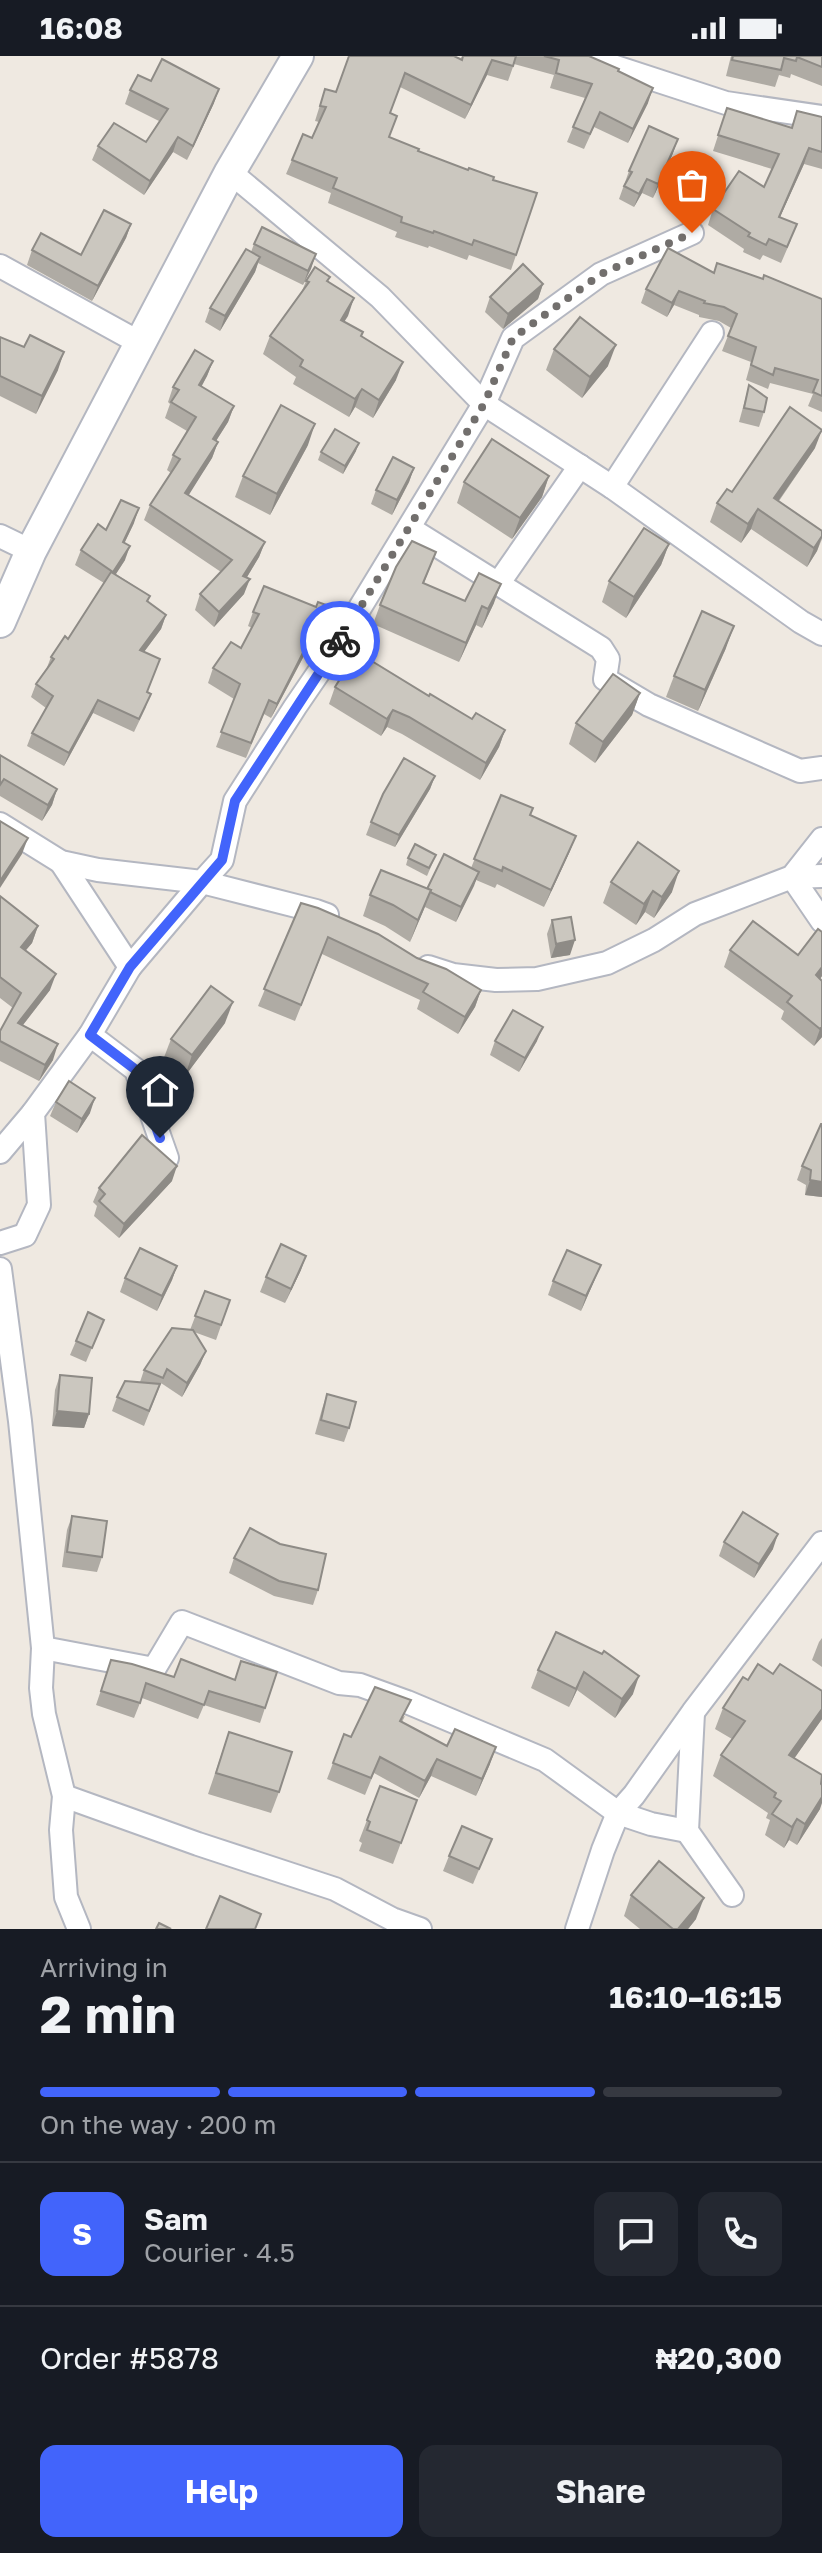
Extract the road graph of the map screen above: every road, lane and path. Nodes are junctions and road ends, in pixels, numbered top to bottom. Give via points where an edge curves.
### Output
1 (298, 56) edge
2 (582, 56) edge
3 (822, 117) edge
4 (230, 172) junction
5 (692, 233) dead end
6 (0, 266) edge
7 (712, 333) dead end
8 (140, 343) junction
9 (484, 404) junction
10 (580, 466) junction
11 (612, 487) junction
12 (409, 528) junction
13 (0, 536) edge
14 (31, 551) junction
15 (498, 584) junction
16 (0, 622) edge
17 (822, 634) edge
18 (822, 768) edge
19 (0, 824) edge
20 (822, 840) edge
21 (61, 862) junction
22 (822, 876) edge
23 (792, 877) junction
24 (202, 882) junction
25 (822, 921) edge
26 (341, 922) edge
27 (404, 955) edge
28 (130, 967) junction
29 (90, 1035) junction
30 (33, 1113) junction
31 (0, 1152) edge
32 (167, 1158) edge
33 (0, 1243) edge
34 (0, 1269) edge
35 (822, 1543) edge
36 (43, 1648) junction
37 (693, 1712) junction
38 (64, 1796) junction
39 (618, 1813) junction
40 (687, 1831) junction
41 (732, 1895) dead end
42 (79, 1929) edge
43 (420, 1929) edge
44 (577, 1929) edge

1 - 4 main road
2 - 3 street via 726,103
4 - 8 main road
4 - 9 street via 380,297
5 - 9 street via 601,274 513,338
6 - 8 street
7 - 11 street
8 - 14 main road
9 - 10 street
9 - 12 street
10 - 11 street
10 - 15 street
11 - 17 street
12 - 15 street
12 - 24 street via 235,801 222,860
13 - 14 street
14 - 16 main road
15 - 18 street via 601,648 608,659 605,679 649,705 800,771
19 - 21 street
20 - 23 street
21 - 24 street
21 - 28 street
22 - 23 street
23 - 25 street
23 - 27 street via 695,914 607,963 537,979 453,975
24 - 26 street
24 - 28 street
28 - 29 street
29 - 30 street
29 - 32 street via 136,1070
30 - 31 street
30 - 33 street via 39,1205 25,1235
34 - 36 street
35 - 37 street
36 - 38 street via 44,1714
36 - 39 street via 154,1669 182,1622 339,1683 407,1702 545,1760
37 - 39 street
37 - 40 street
38 - 42 street via 66,1897
38 - 43 street via 335,1889
39 - 40 street
39 - 44 street
40 - 41 street

